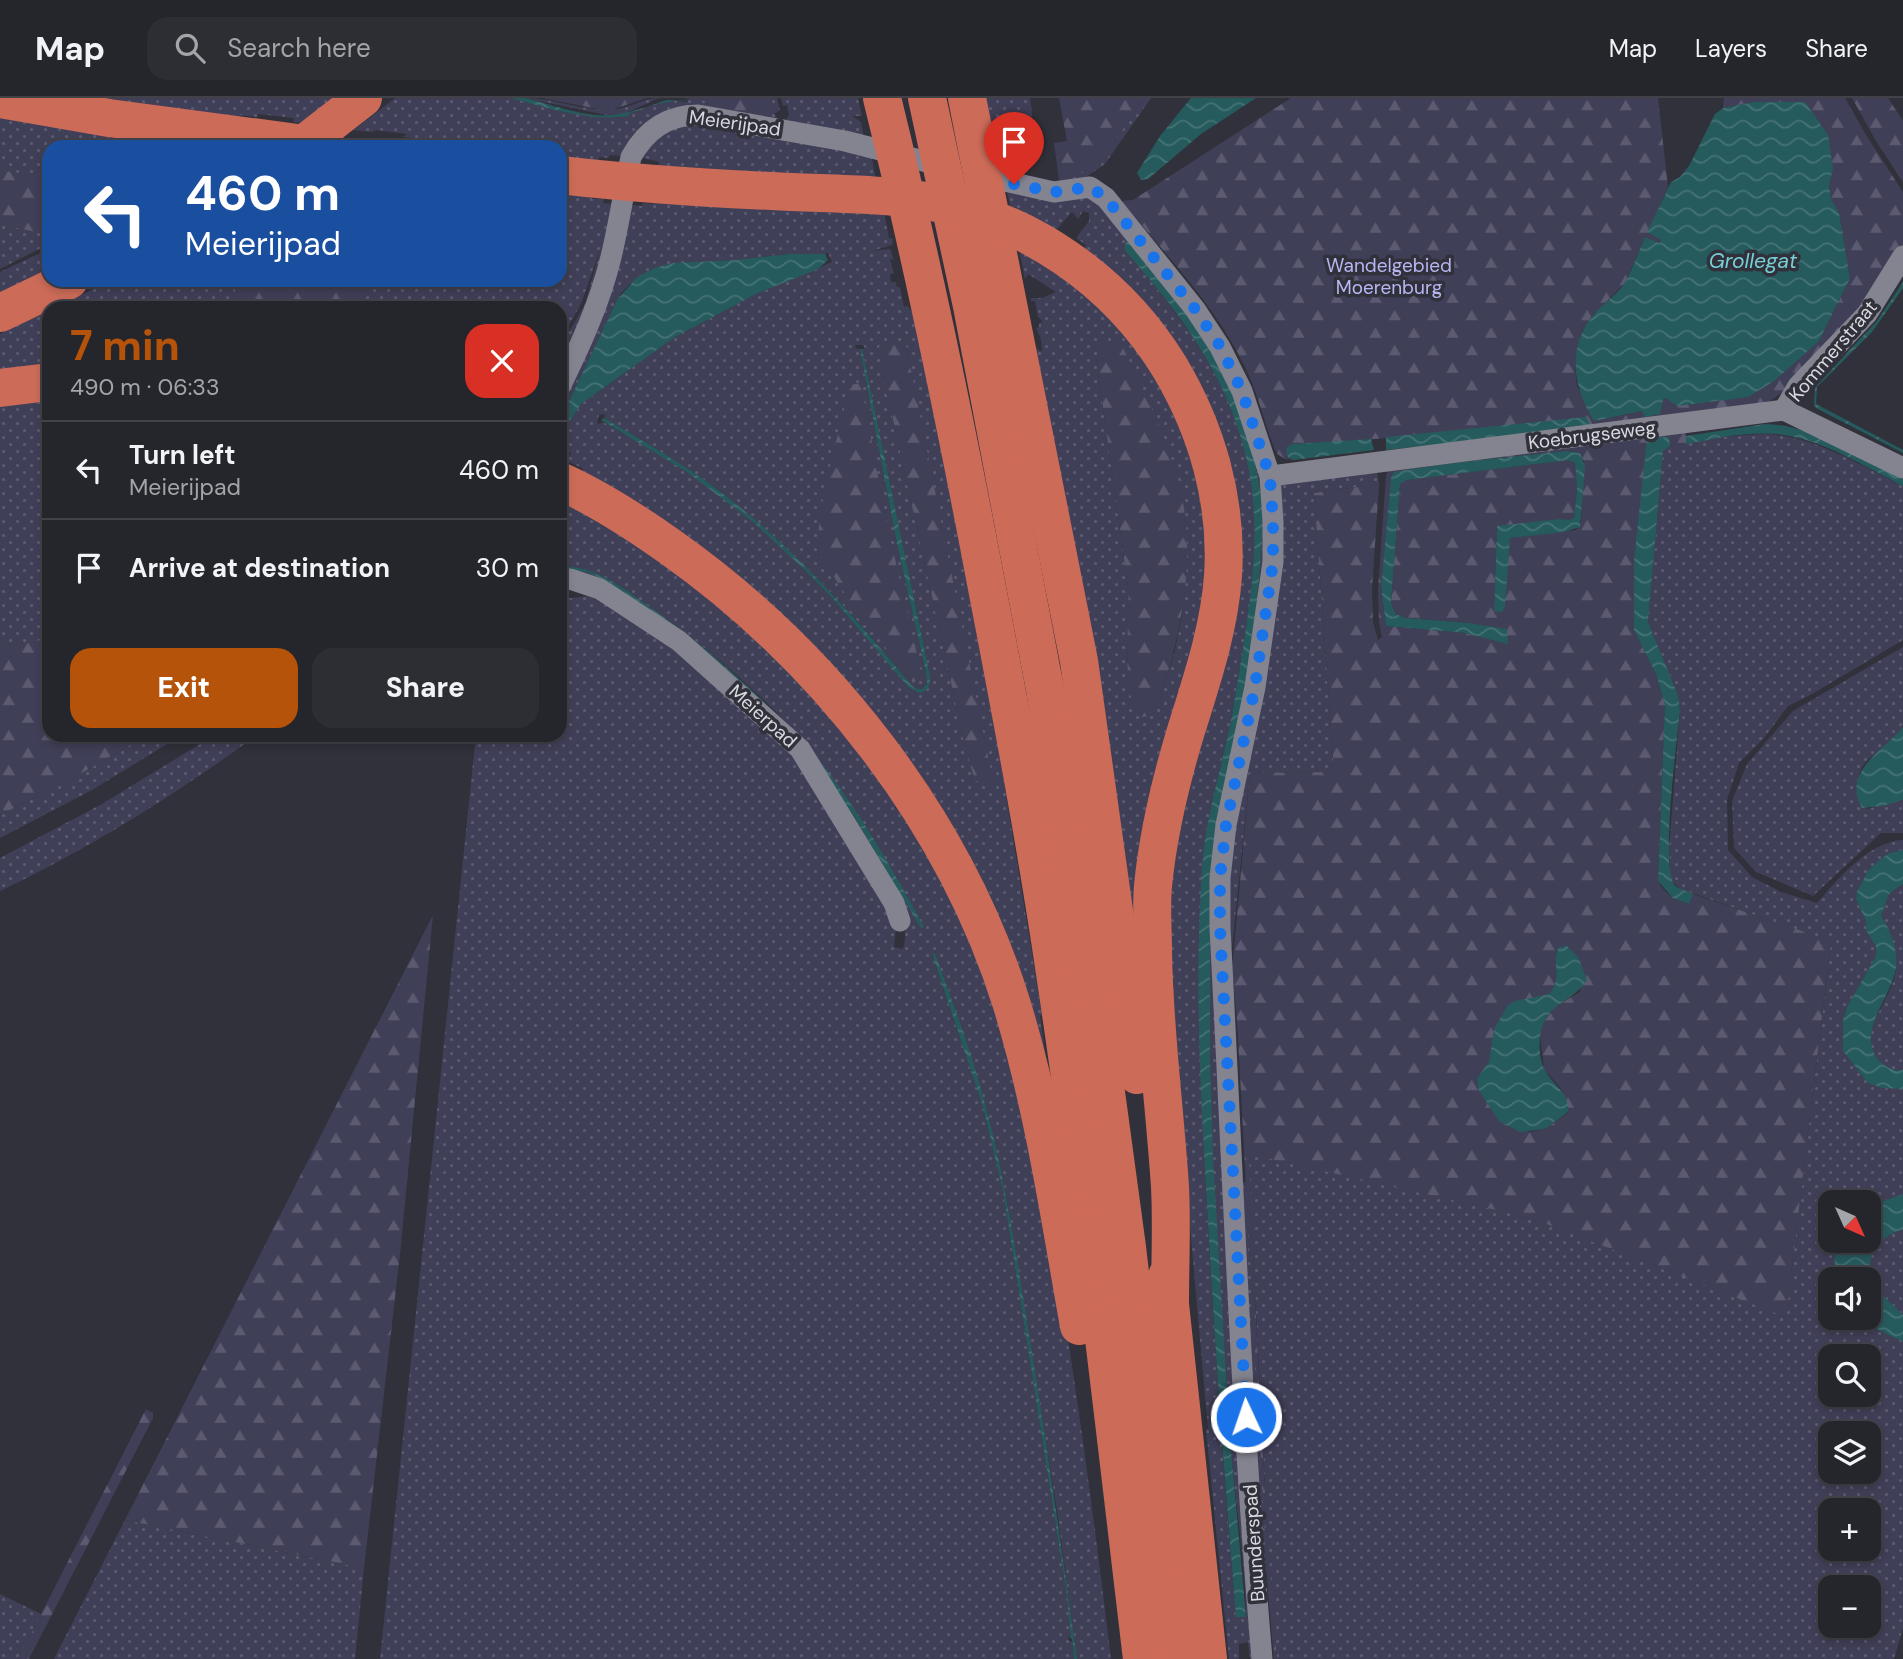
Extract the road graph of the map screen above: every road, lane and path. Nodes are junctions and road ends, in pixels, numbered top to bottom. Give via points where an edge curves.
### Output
1 (363, 98) edge
2 (967, 98) edge
3 (0, 99) edge
4 (885, 109) edge
5 (930, 114) edge
6 (273, 140) edge
7 (309, 140) edge
8 (578, 177) edge
9 (1090, 187) joint
10 (1903, 256) edge
11 (54, 287) edge
12 (0, 313) edge
13 (567, 373) edge
14 (42, 384) edge
15 (0, 388) edge
16 (1784, 410) junction
17 (1903, 468) edge
18 (1270, 477) junction
19 (567, 485) edge
20 (567, 580) edge
21 (900, 921) dead end
22 (1170, 1302) junction
23 (1115, 1434) junction
24 (1142, 1659) edge
25 (1175, 1659) edge
26 (1208, 1659) edge
27 (1262, 1659) edge

1 - 7 highway
2 - 22 highway via 1079,661
3 - 6 highway
4 - 23 highway via 929,292 1009,700 1056,977
5 - 25 highway via 972,306 1045,689 1127,1247
8 - 22 highway via 896,197 946,205 996,221 1078,266 1122,305 1159,351 1195,414 1217,491 1223,569 1217,623 1168,797 1152,890 1153,970 1170,1191
9 - 13 street, Meierijpad via 1038,191 845,141 698,115 667,120 639,143 631,157 607,271 586,334
9 - 18 street, Buunderspad via 1106,198 1220,346 1242,391
10 - 16 street, Kommerstraat via 1867,314 1798,386
11 - 12 highway
14 - 15 highway
16 - 17 street
16 - 18 street, Koebrugseweg
18 - 27 street, Buunderspad via 1273,562 1266,624 1226,825 1220,878
19 - 23 highway via 643,528 715,578 779,634 876,746 924,815 988,940 1011,1002 1045,1138 1087,1368
20 - 21 street, Meierpad via 600,589 679,641 800,749 894,903
22 - 26 highway
23 - 24 highway

